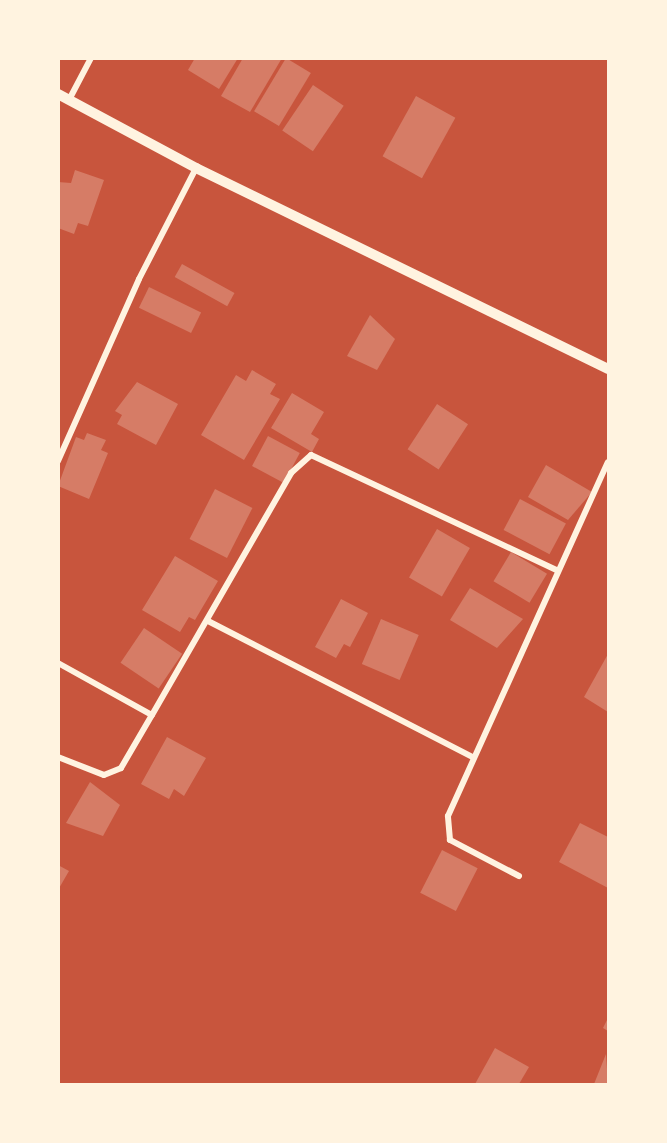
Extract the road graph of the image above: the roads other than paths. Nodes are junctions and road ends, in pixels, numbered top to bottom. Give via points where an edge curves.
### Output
1 (91, 58) edge
2 (58, 94) edge
3 (70, 98) junction
4 (196, 168) junction
5 (609, 369) edge
6 (58, 461) edge
7 (609, 462) edge
8 (556, 570) junction
9 (208, 621) junction
10 (58, 663) edge
11 (152, 715) junction
12 (471, 756) junction
13 (58, 757) edge
14 (519, 876) dead end

1 - 3 street
2 - 3 street
3 - 4 street
4 - 5 street
4 - 6 street via 139,279
7 - 8 street
8 - 9 street via 311,455 291,473
8 - 12 street
9 - 11 street
9 - 12 street
10 - 11 street
11 - 13 street via 121,768 104,775
12 - 14 street via 445,830 450,840

